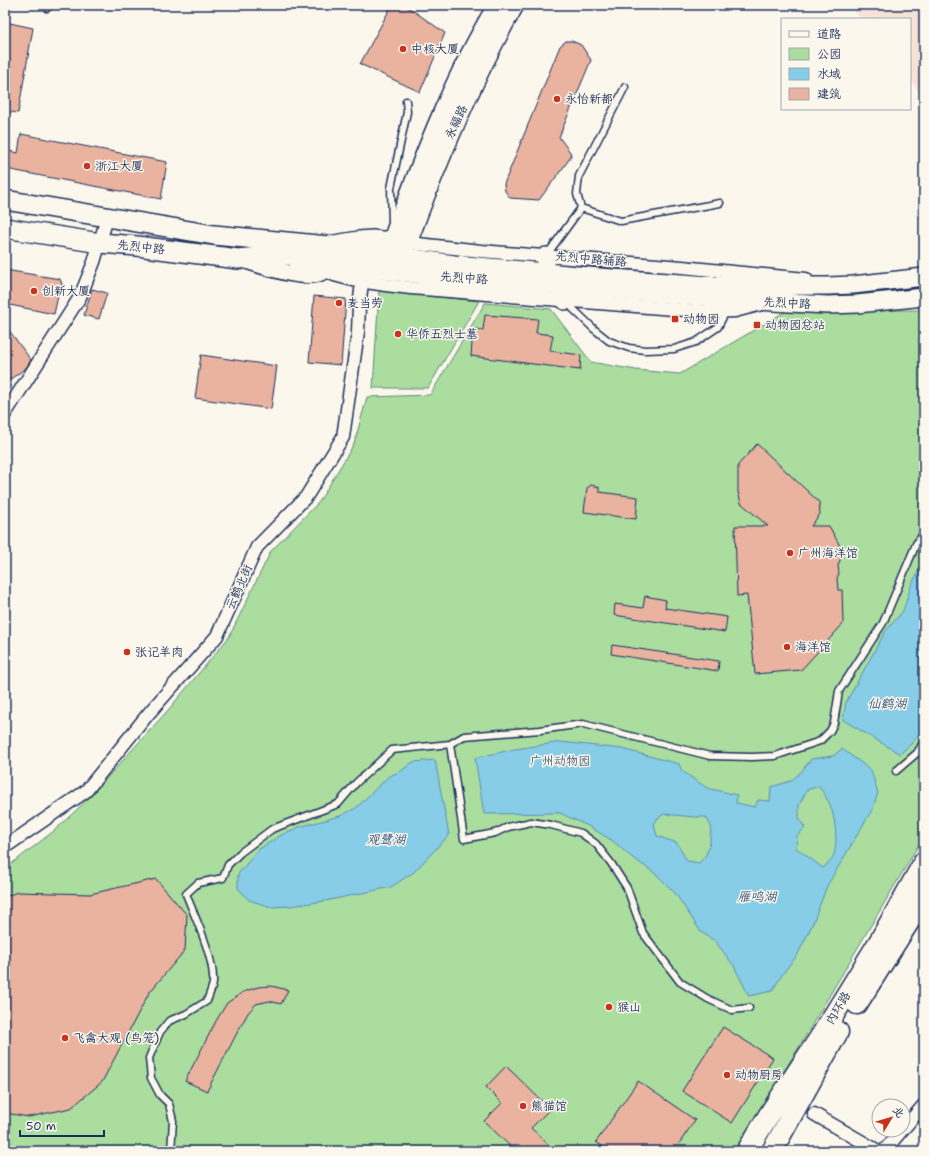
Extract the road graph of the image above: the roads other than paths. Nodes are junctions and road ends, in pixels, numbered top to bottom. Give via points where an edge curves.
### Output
1 (45, 5) edge
2 (52, 5) edge
3 (498, 5) edge
4 (514, 5) edge
5 (625, 87) dead end
6 (406, 101) dead end
7 (5, 200) edge
8 (720, 203) dead end
9 (581, 208) junction
10 (107, 218) junction
11 (5, 228) edge
12 (100, 243) junction
13 (395, 249) junction
14 (325, 260) junction
15 (546, 264) junction
16 (363, 275) junction
17 (433, 276) junction
18 (924, 277) edge
19 (566, 294) junction
20 (924, 296) edge
21 (726, 306) junction
22 (5, 414) edge
23 (924, 533) edge
24 (924, 741) edge
25 (450, 744) junction
26 (896, 771) dead end
27 (5, 847) edge
28 (924, 862) edge
29 (924, 896) edge
30 (749, 1008) dead end
31 (924, 1105) edge
32 (814, 1114) dead end
33 (911, 1120) edge
34 (896, 1138) edge
35 (171, 1151) edge
36 (747, 1151) edge
37 (772, 1151) edge
38 (878, 1151) edge
39 (884, 1151) edge

1 - 2 lane via 47,8
3 - 13 main road, 永福路 via 461,72 416,177
4 - 13 main road, 永福路 via 483,63
5 - 9 lane via 579,176 577,194
6 - 13 lane via 407,112 391,188
7 - 10 main road, 先烈中路
8 - 9 lane via 621,221
9 - 15 lane
10 - 12 street
10 - 14 main road, 先烈中路 via 214,236
11 - 12 main road, 先烈中路
12 - 14 main road, 先烈中路 via 238,259 280,255
12 - 22 street via 80,297
13 - 14 main road
13 - 15 main road, 先烈中路 via 454,264
13 - 17 main road
14 - 16 main road, 先烈中路
15 - 18 main road, 先烈中路 via 599,278 709,285 853,285
16 - 17 main road, 先烈中路
16 - 19 street via 392,286
16 - 27 street, 云鹤北街 via 358,332 343,437 306,497 257,547 217,636 149,713 86,791
17 - 19 main road, 先烈中路
19 - 21 main road, 先烈中路
19 - 21 lane via 594,328 609,341 645,350 674,349 696,342 718,327
20 - 21 main road, 先烈中路 via 842,304 771,302
23 - 25 lane via 916,544 883,623 840,691 830,731 820,741 775,756 710,756 583,724 464,736
24 - 26 lane via 916,753
25 - 30 lane via 464,839 531,822 581,833 596,844 611,863 627,888 643,933 680,982 732,1010
25 - 35 lane via 392,750 338,804 272,829 228,865 223,878 198,883 186,894 207,949 213,983 207,1001 169,1022 160,1032 149,1058 151,1078 160,1095 169,1104 172,1115
28 - 36 highway, 内环路 via 880,940
29 - 37 highway, 内环路 via 832,1042
31 - 33 street
32 - 38 street
34 - 39 street

